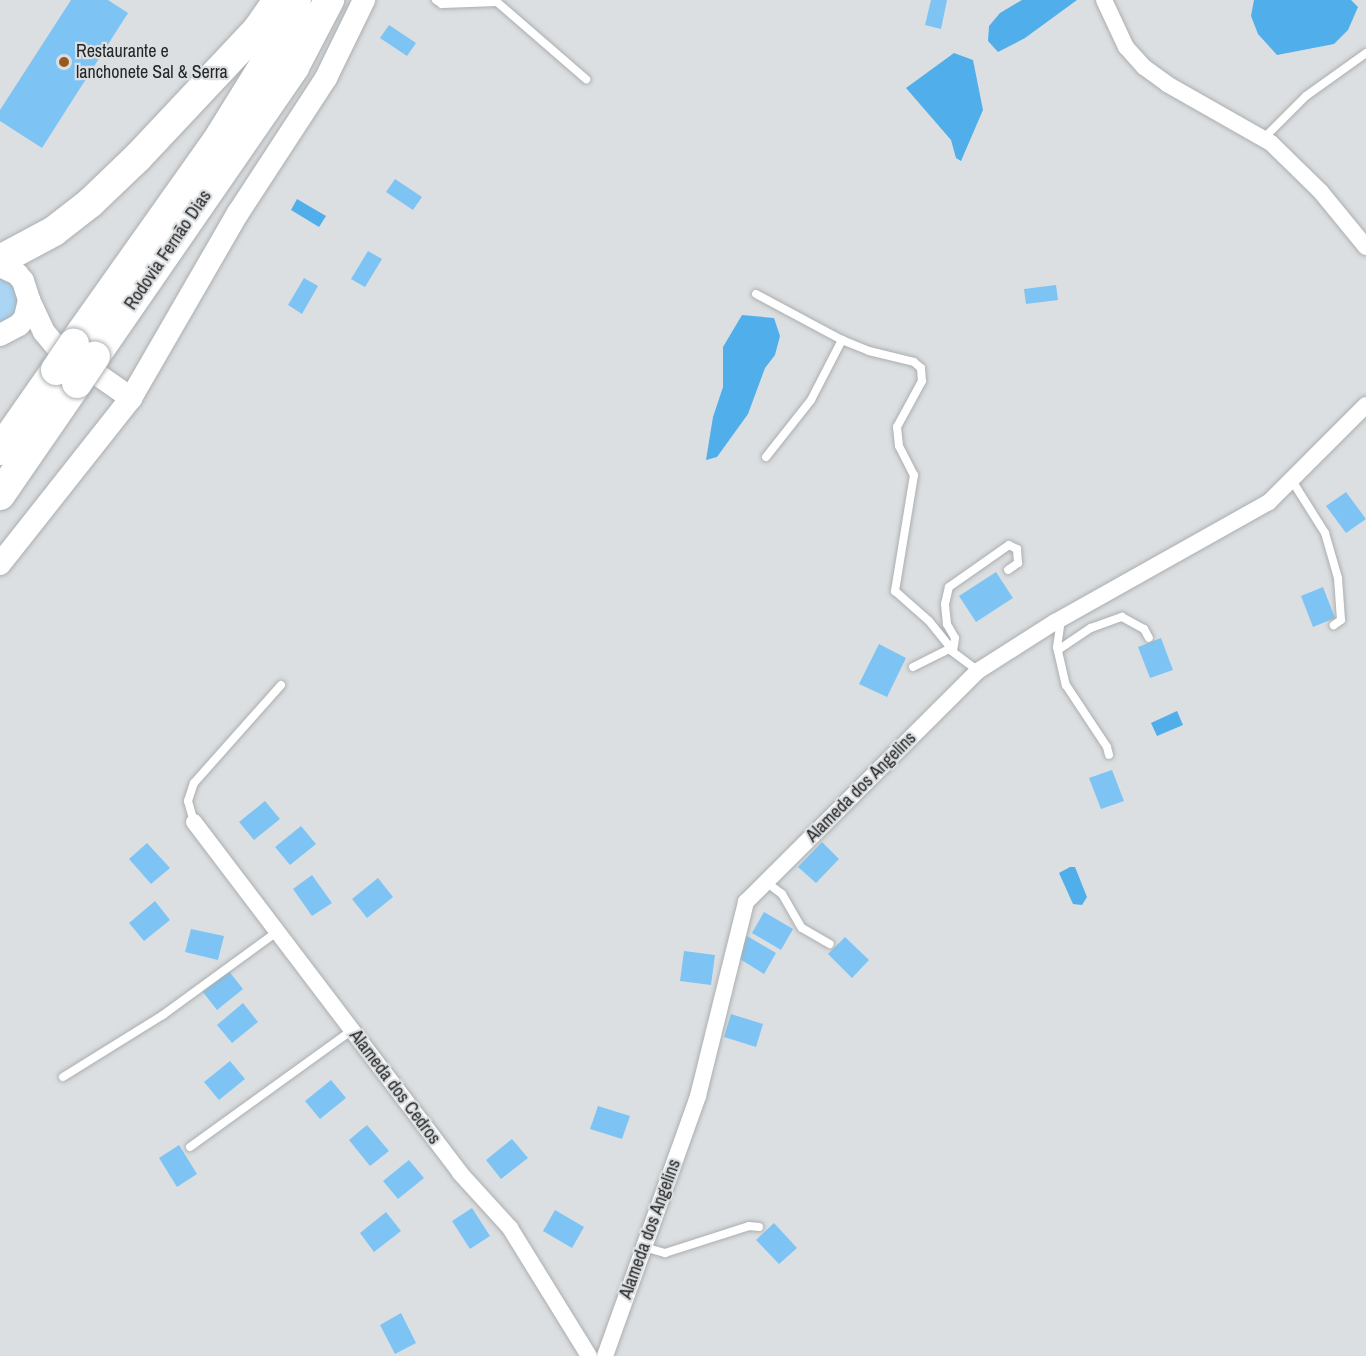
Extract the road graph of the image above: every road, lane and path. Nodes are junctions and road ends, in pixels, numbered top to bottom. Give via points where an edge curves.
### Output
1 (278, 0) edge
2 (296, 0) edge
3 (329, 0) edge
4 (364, 0) edge
5 (436, 0) edge
6 (1109, 2) edge
7 (1366, 53) edge
8 (586, 79) dead end
9 (1264, 138) junction
10 (1366, 247) edge
11 (0, 260) edge
12 (0, 266) edge
13 (756, 294) dead end
14 (29, 300) junction
15 (6, 333) edge
16 (842, 340) junction
17 (72, 360) junction
18 (131, 398) junction
19 (1366, 405) edge
20 (0, 450) edge
21 (766, 457) dead end
22 (1292, 479) junction
23 (0, 495) edge
24 (0, 564) edge
25 (1008, 570) dead end
26 (1061, 619) junction
27 (1334, 625) dead end
28 (1149, 638) dead end
29 (1058, 650) junction
30 (953, 651) junction
31 (913, 667) dead end
32 (978, 671) junction
33 (281, 685) dead end
34 (1109, 755) dead end
35 (194, 822) joint
36 (766, 882) junction
37 (277, 932) junction
38 (830, 944) dead end
39 (352, 1030) junction
40 (63, 1077) dead end
41 (190, 1147) dead end
42 (759, 1227) dead end
43 (644, 1247) junction
44 (589, 1356) edge
45 (605, 1356) edge

1 - 11 highway via 250,37 138,158 90,203 54,231
2 - 17 highway, Rodovia Fernão Dias via 268,58 221,135
3 - 17 highway, Rodovia Fernão Dias via 294,67
4 - 18 main road, Rodovia Fernão Dias via 327,78 238,213
5 - 8 lane via 442,4 497,2
6 - 9 street via 1126,48 1144,67
7 - 9 lane via 1306,96
9 - 10 street via 1321,192
12 - 14 main road via 23,281
13 - 16 lane
14 - 15 main road via 25,318
14 - 17 main road via 44,332
15 - 17 main road
16 - 21 lane via 811,400
16 - 30 lane via 921,368 922,381 897,427 899,446 914,475 896,591 929,621
17 - 18 main road
17 - 20 highway, Rodovia Fernão Dias
17 - 23 highway, Rodovia Fernão Dias
18 - 24 main road, Rodovia Fernão Dias
19 - 22 street, Alameda dos Angelins
22 - 26 street, Alameda dos Angelins via 1269,501
22 - 27 lane via 1325,533 1338,578 1341,620
25 - 30 lane via 1018,563 1017,549 1009,545 949,587 945,604 947,624 955,638
26 - 29 lane
26 - 32 street, Alameda dos Angelins
28 - 29 lane via 1144,629 1122,617 1091,628
29 - 34 lane via 1066,685
30 - 31 lane
30 - 32 lane
32 - 36 street, Alameda dos Angelins
33 - 35 lane via 194,783 188,801
35 - 37 street, Alameda dos Cedros
36 - 38 lane via 782,894 802,928
36 - 43 street, Alameda dos Angelins via 746,902 698,1096
37 - 39 street, Alameda dos Cedros
37 - 40 lane via 163,1015
39 - 41 lane
39 - 44 street, Alameda dos Cedros via 460,1173 510,1228
42 - 43 lane via 749,1226 665,1253
43 - 45 street, Alameda dos Angelins

